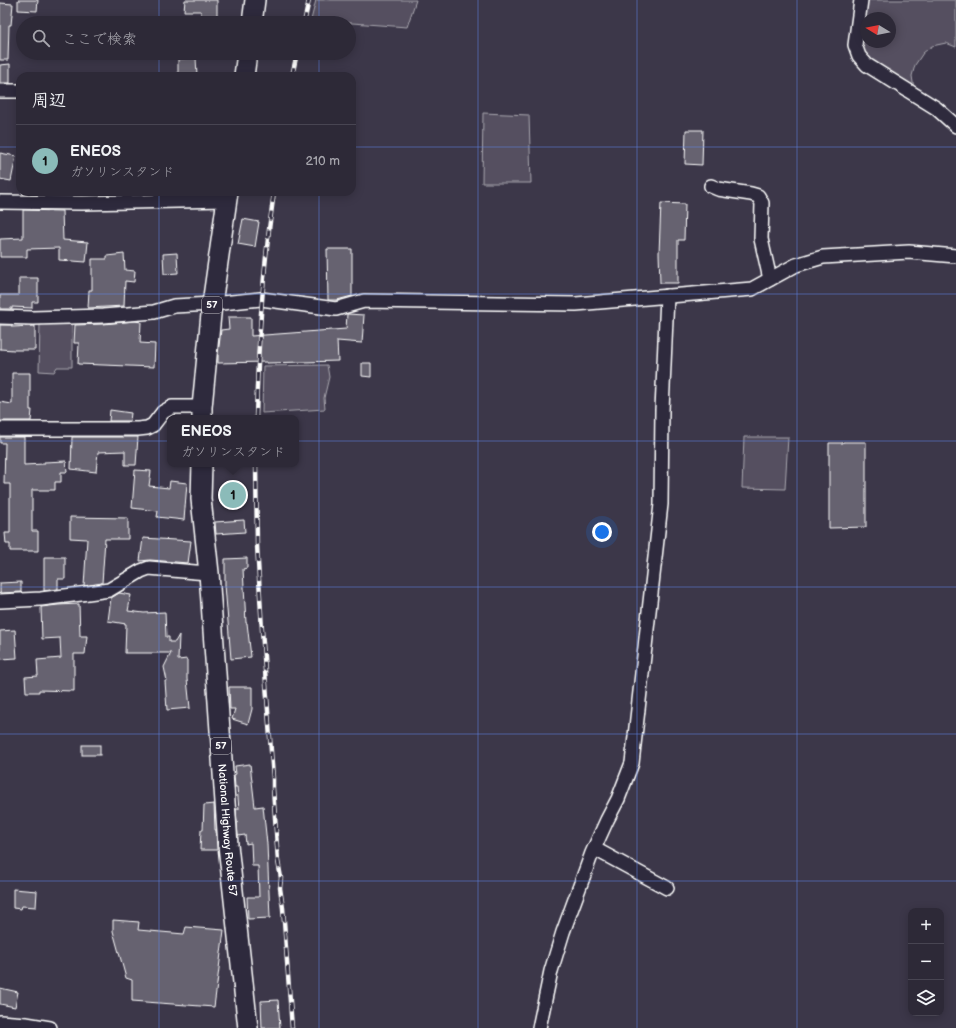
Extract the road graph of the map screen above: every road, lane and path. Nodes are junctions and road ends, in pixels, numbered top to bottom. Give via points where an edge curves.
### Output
1 (255, 0) edge
2 (861, 0) edge
3 (253, 16) edge
4 (246, 60) edge
5 (245, 72) edge
6 (0, 91) edge
7 (16, 91) edge
8 (956, 126) edge
9 (711, 186) dead end
10 (227, 196) edge
11 (0, 202) edge
12 (956, 256) edge
13 (770, 279) junction
14 (667, 296) junction
15 (212, 304) junction
16 (0, 317) edge
17 (202, 412) edge
18 (0, 429) edge
19 (202, 467) edge
20 (209, 572) junction
21 (0, 601) edge
22 (595, 849) junction
23 (667, 888) dead end
24 (0, 1022) edge
25 (50, 1028) edge
26 (248, 1028) edge
27 (539, 1028) edge

1 - 3 highway
2 - 8 street via 855,45 859,56 867,65 936,108
4 - 5 highway
6 - 7 street
9 - 13 street via 758,196 762,203 761,239
10 - 11 street via 82,203
10 - 15 highway, 57
12 - 13 street via 909,252 823,257 796,265
13 - 14 street via 752,289
14 - 15 street via 576,304 364,301 336,309 262,299
14 - 22 street via 661,504 632,763
15 - 16 street via 174,306 154,312 103,316
15 - 17 highway, 57
17 - 18 street via 172,407 163,412 153,425 138,429
19 - 20 highway, National Highway Route 57 / 57 via 201,499
20 - 21 street via 149,568 108,590 41,599
20 - 26 highway, National Highway Route 57 / 57 via 228,845
22 - 23 street
22 - 27 street via 563,932 551,971
24 - 25 street

